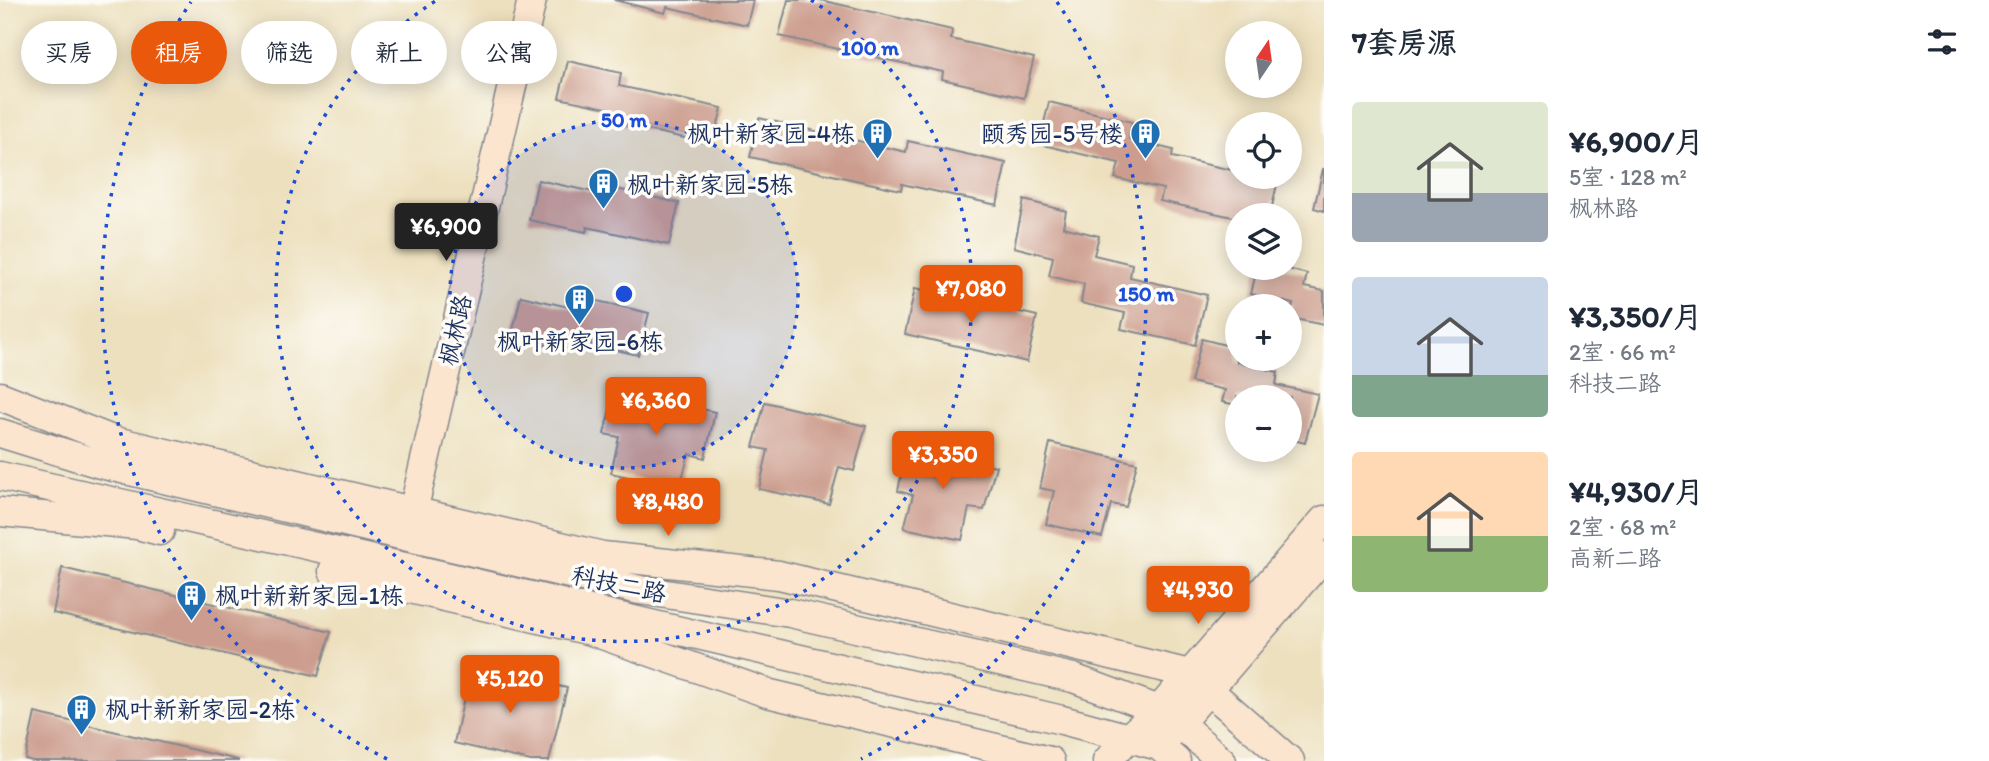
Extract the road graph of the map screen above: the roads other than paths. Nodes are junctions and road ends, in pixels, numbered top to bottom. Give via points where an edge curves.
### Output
1 (532, 0) edge
2 (0, 396) edge
3 (0, 433) edge
4 (0, 476) edge
5 (0, 512) edge
6 (1324, 520) edge
7 (411, 524) junction
8 (1324, 556) edge
9 (1199, 682) junction
10 (1169, 716) junction
11 (1129, 737) junction
12 (1160, 756) edge
13 (1050, 761) edge
14 (1107, 761) edge
15 (1222, 761) edge
16 (1290, 761) edge

1 - 7 street, 枫林路
2 - 7 street via 115,442
3 - 7 street, 科技二路 via 100,464
4 - 11 street, 科技二路
5 - 13 street via 137,525 591,631 767,693
6 - 9 street
7 - 9 street via 603,556 779,575
7 - 10 street, 科技二路 via 640,590 790,613 1073,678
8 - 9 street
9 - 10 street
9 - 16 street
10 - 11 street
10 - 12 street
10 - 15 street, 科技二路
11 - 12 street, 科技二路
11 - 14 street

